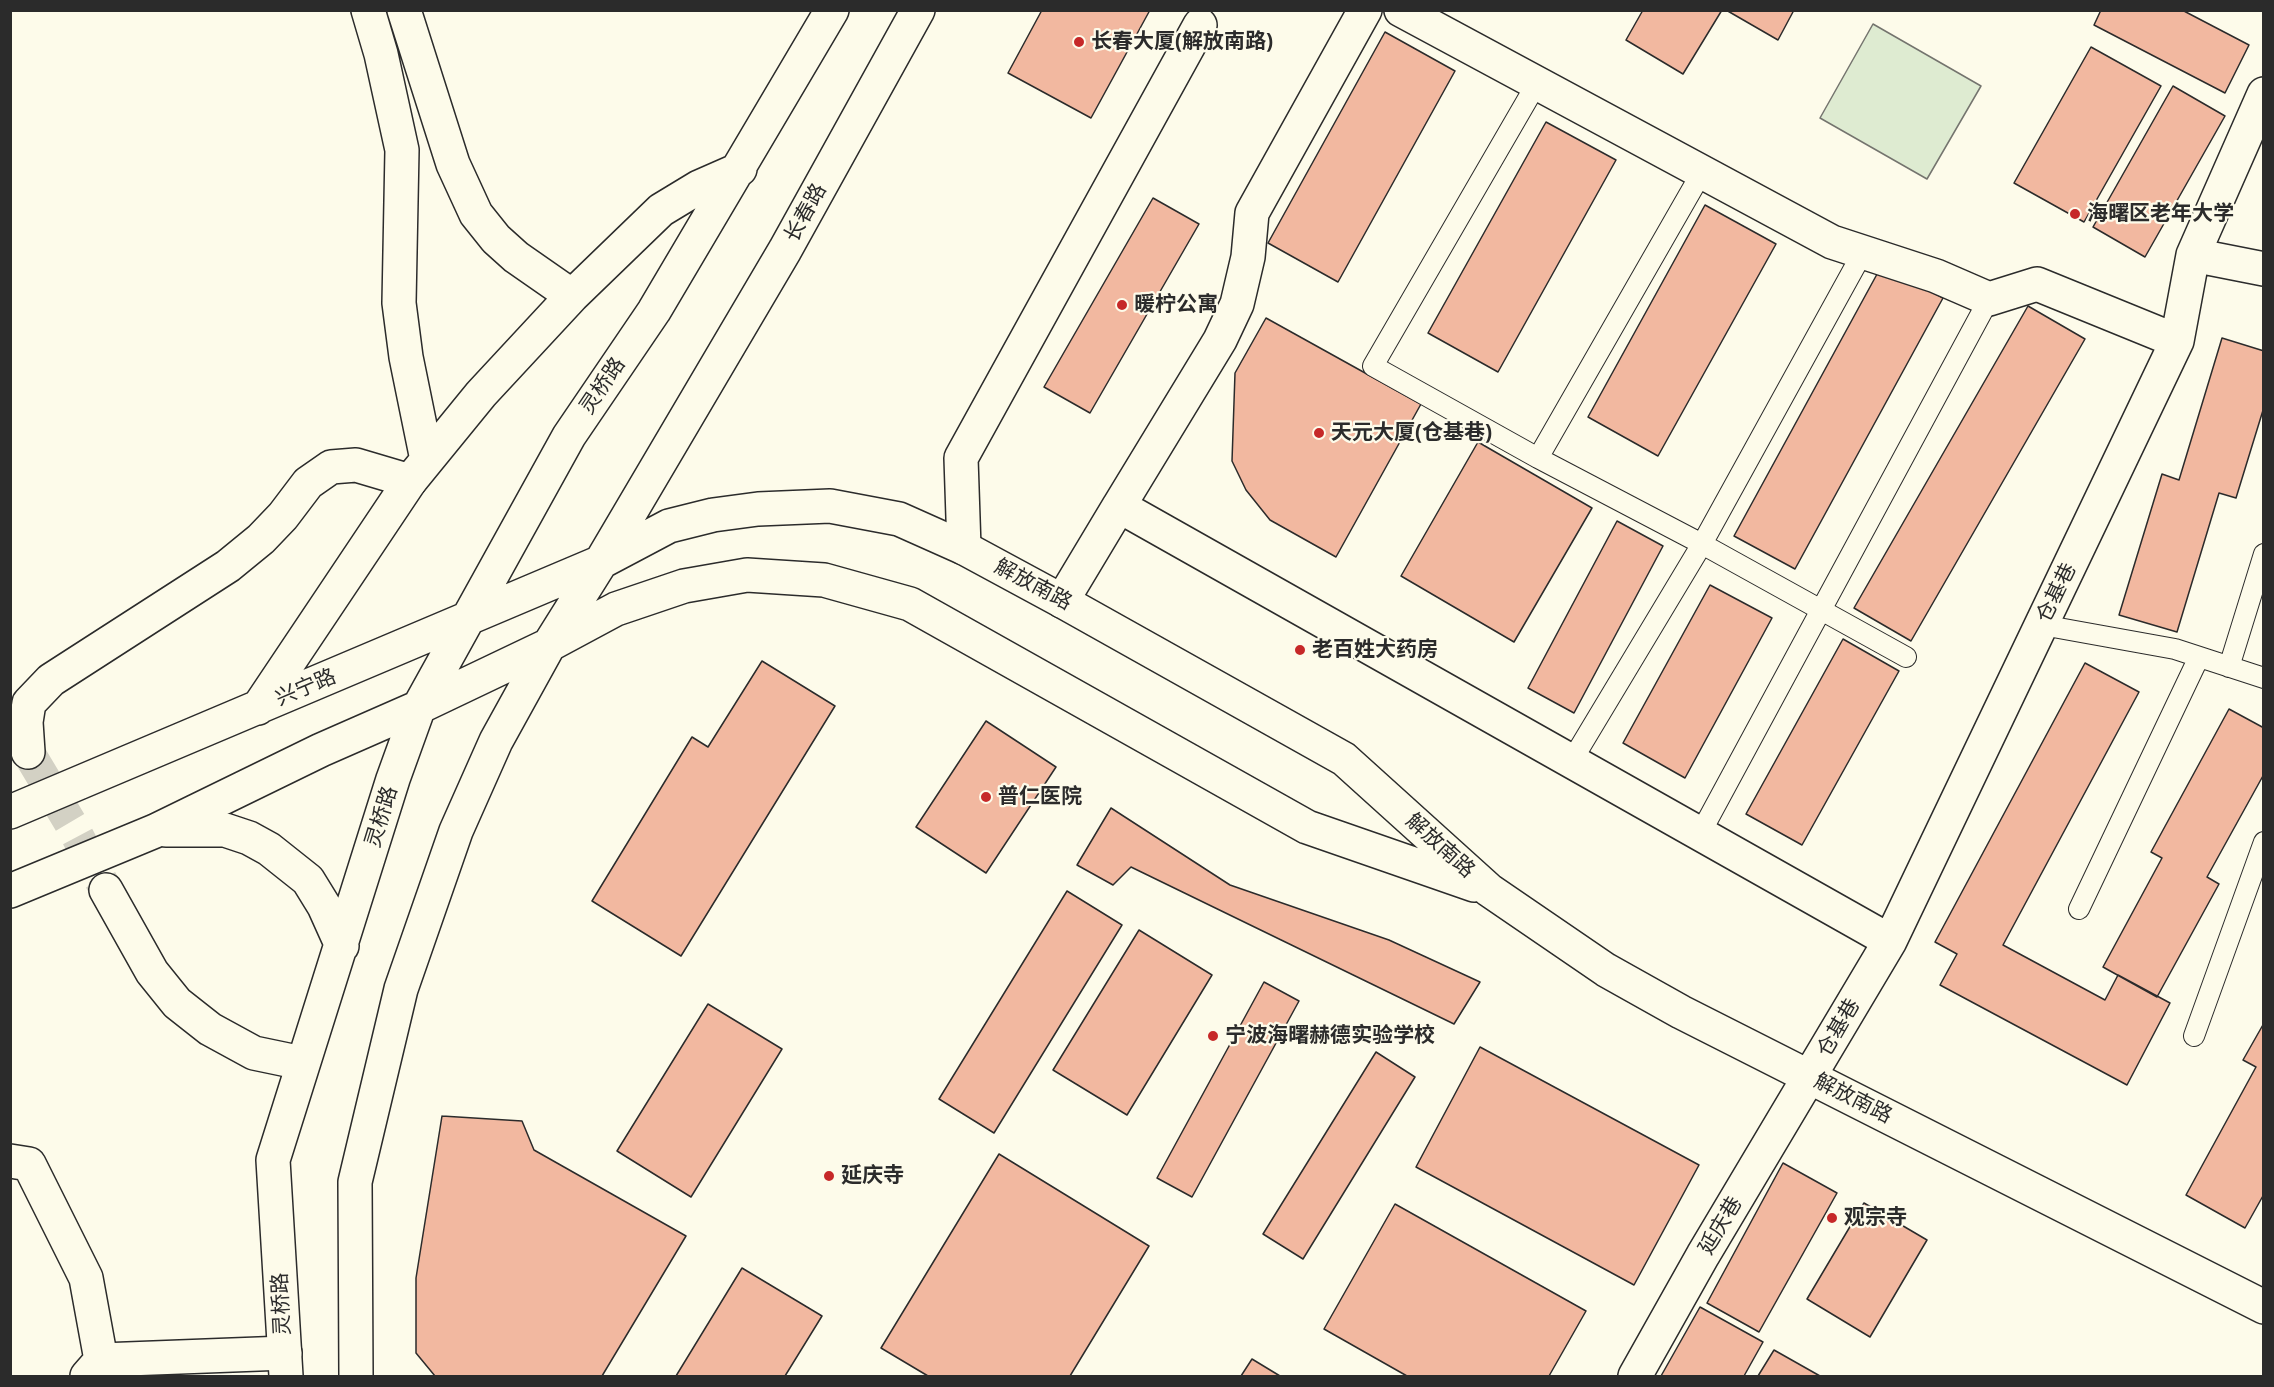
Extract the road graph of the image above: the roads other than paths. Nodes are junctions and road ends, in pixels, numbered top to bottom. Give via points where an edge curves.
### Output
1 (368, 10) edge
2 (404, 10) edge
3 (832, 10) edge
4 (918, 10) edge
5 (1365, 10) edge
6 (1401, 10) edge
7 (1200, 25) dead end
8 (1537, 83) junction
9 (2264, 94) edge
10 (740, 169) junction
11 (1702, 172) junction
12 (1863, 252) junction
13 (2193, 255) junction
14 (2264, 269) edge
15 (572, 296) junction
16 (1989, 299) junction
17 (2177, 341) junction
18 (1538, 458) junction
19 (418, 471) junction
20 (1119, 506) junction
21 (1702, 544) junction
22 (964, 548) junction
23 (2264, 554) edge
24 (601, 562) junction
25 (1062, 601) junction
26 (1821, 611) junction
27 (467, 619) junction
28 (2042, 625) junction
29 (549, 645) junction
30 (1906, 657) dead end
31 (2199, 657) junction
32 (2229, 667) junction
33 (2264, 678) edge
34 (418, 707) junction
35 (258, 708) junction
36 (28, 752) tunnel mouth
37 (1571, 762) junction
38 (10, 812) edge
39 (155, 831) junction
40 (1700, 834) junction
41 (2264, 842) edge
42 (106, 890) tunnel mouth
43 (1489, 890) junction
44 (10, 891) edge
45 (2079, 909) dead end
46 (1890, 941) junction
47 (342, 946) junction
48 (2194, 1036) dead end
49 (302, 1063) junction
50 (1811, 1077) junction
51 (10, 1161) edge
52 (2264, 1307) edge
53 (286, 1365) edge
54 (94, 1368) edge
55 (356, 1377) edge
56 (1635, 1377) edge

1 - 19 main road via 402,150 399,303
2 - 15 main road via 453,164 476,214 516,257
3 - 10 main road
4 - 24 main road, 长春路 via 785,250
5 - 20 main road via 1252,213 1248,257 1237,304 1220,340
6 - 8 main road
7 - 22 main road via 961,458
8 - 11 main road
8 - 18 lane via 1374,366
9 - 13 main road, 仓基巷
10 - 15 main road via 699,186 661,210
10 - 27 main road, 灵桥路 via 654,311 569,436
11 - 12 main road via 1832,242
11 - 18 lane
12 - 16 main road via 1936,276
12 - 21 lane
13 - 14 main road
13 - 17 main road, 仓基巷
15 - 19 main road via 481,394
16 - 17 main road via 2037,284
16 - 26 lane
17 - 28 main road, 仓基巷
18 - 21 lane
19 - 35 main road
19 - 36 main road via 356,465 331,467 308,483 261,539 228,566 51,680 29,703
20 - 25 main road
20 - 37 main road
21 - 26 lane
21 - 37 lane
22 - 24 main road, 解放南路 via 899,519 830,506 713,515 669,526
22 - 25 main road, 解放南路
23 - 32 lane
24 - 27 main road, 兴宁路
24 - 29 main road
25 - 43 main road, 解放南路 via 1344,759
26 - 30 lane
26 - 40 lane
27 - 34 main road, 灵桥路
27 - 35 main road, 兴宁路
28 - 31 lane via 2175,649
28 - 46 main road, 仓基巷
29 - 34 main road
29 - 43 main road via 616,609 684,586 747,574 824,580 910,604 1307,826
29 - 55 main road via 496,741 456,831 401,989 355,1182
31 - 32 lane
31 - 45 lane
32 - 33 lane
34 - 39 main road
34 - 47 main road, 灵桥路
35 - 38 main road, 兴宁路
37 - 40 main road
39 - 44 main road
39 - 47 main road via 225,830 269,849 308,880
40 - 46 main road
41 - 48 lane
42 - 49 main road via 152,972 177,1003 210,1029 254,1053
43 - 50 main road, 解放南路 via 1606,970
46 - 50 main road, 仓基巷
47 - 49 main road, 灵桥路
49 - 53 main road, 灵桥路 via 273,1160
50 - 52 main road, 解放南路
50 - 56 main road, 延庆巷 via 1703,1255
51 - 54 main road via 29,1164 86,1278
53 - 54 main road

